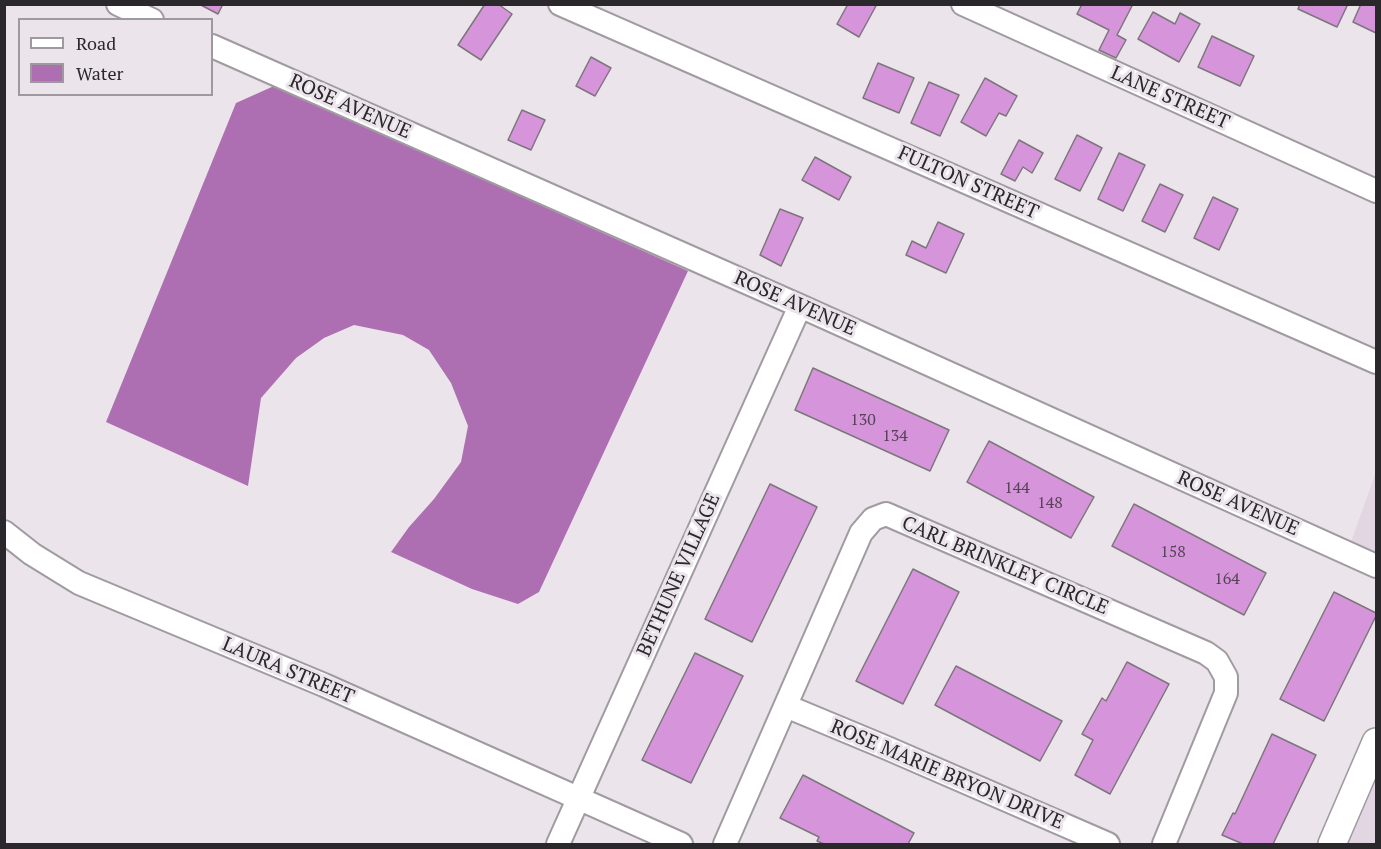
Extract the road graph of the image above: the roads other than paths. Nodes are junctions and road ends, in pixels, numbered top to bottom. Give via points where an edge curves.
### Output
1 (118, 4) edge
2 (560, 4) edge
3 (963, 4) edge
4 (148, 18) edge
5 (213, 46) edge
6 (1377, 191) edge
7 (800, 306) junction
8 (1377, 362) edge
9 (4, 532) edge
10 (1377, 566) edge
11 (786, 706) junction
12 (1376, 745) edge
13 (579, 798) junction
14 (558, 844) edge
15 (681, 844) edge
16 (725, 844) edge
17 (1108, 844) edge
18 (1164, 844) edge
19 (1332, 844) edge

1 - 4 street
2 - 8 street, FULTON STREET
3 - 6 street, LANE STREET
5 - 7 street, ROSE AVENUE
7 - 10 street, ROSE AVENUE
7 - 13 street, BETHUNE VILLAGE
9 - 13 street, LAURA STREET via 79,583 324,685
11 - 16 street, CARL BRINKLEY CIRCLE
11 - 17 street, ROSE MARIE BRYON DRIVE
11 - 18 street, CARL BRINKLEY CIRCLE via 861,533 873,519 886,514 1217,661 1226,677 1226,693
12 - 19 street
13 - 14 street, BETHUNE VILLAGE
13 - 15 street

